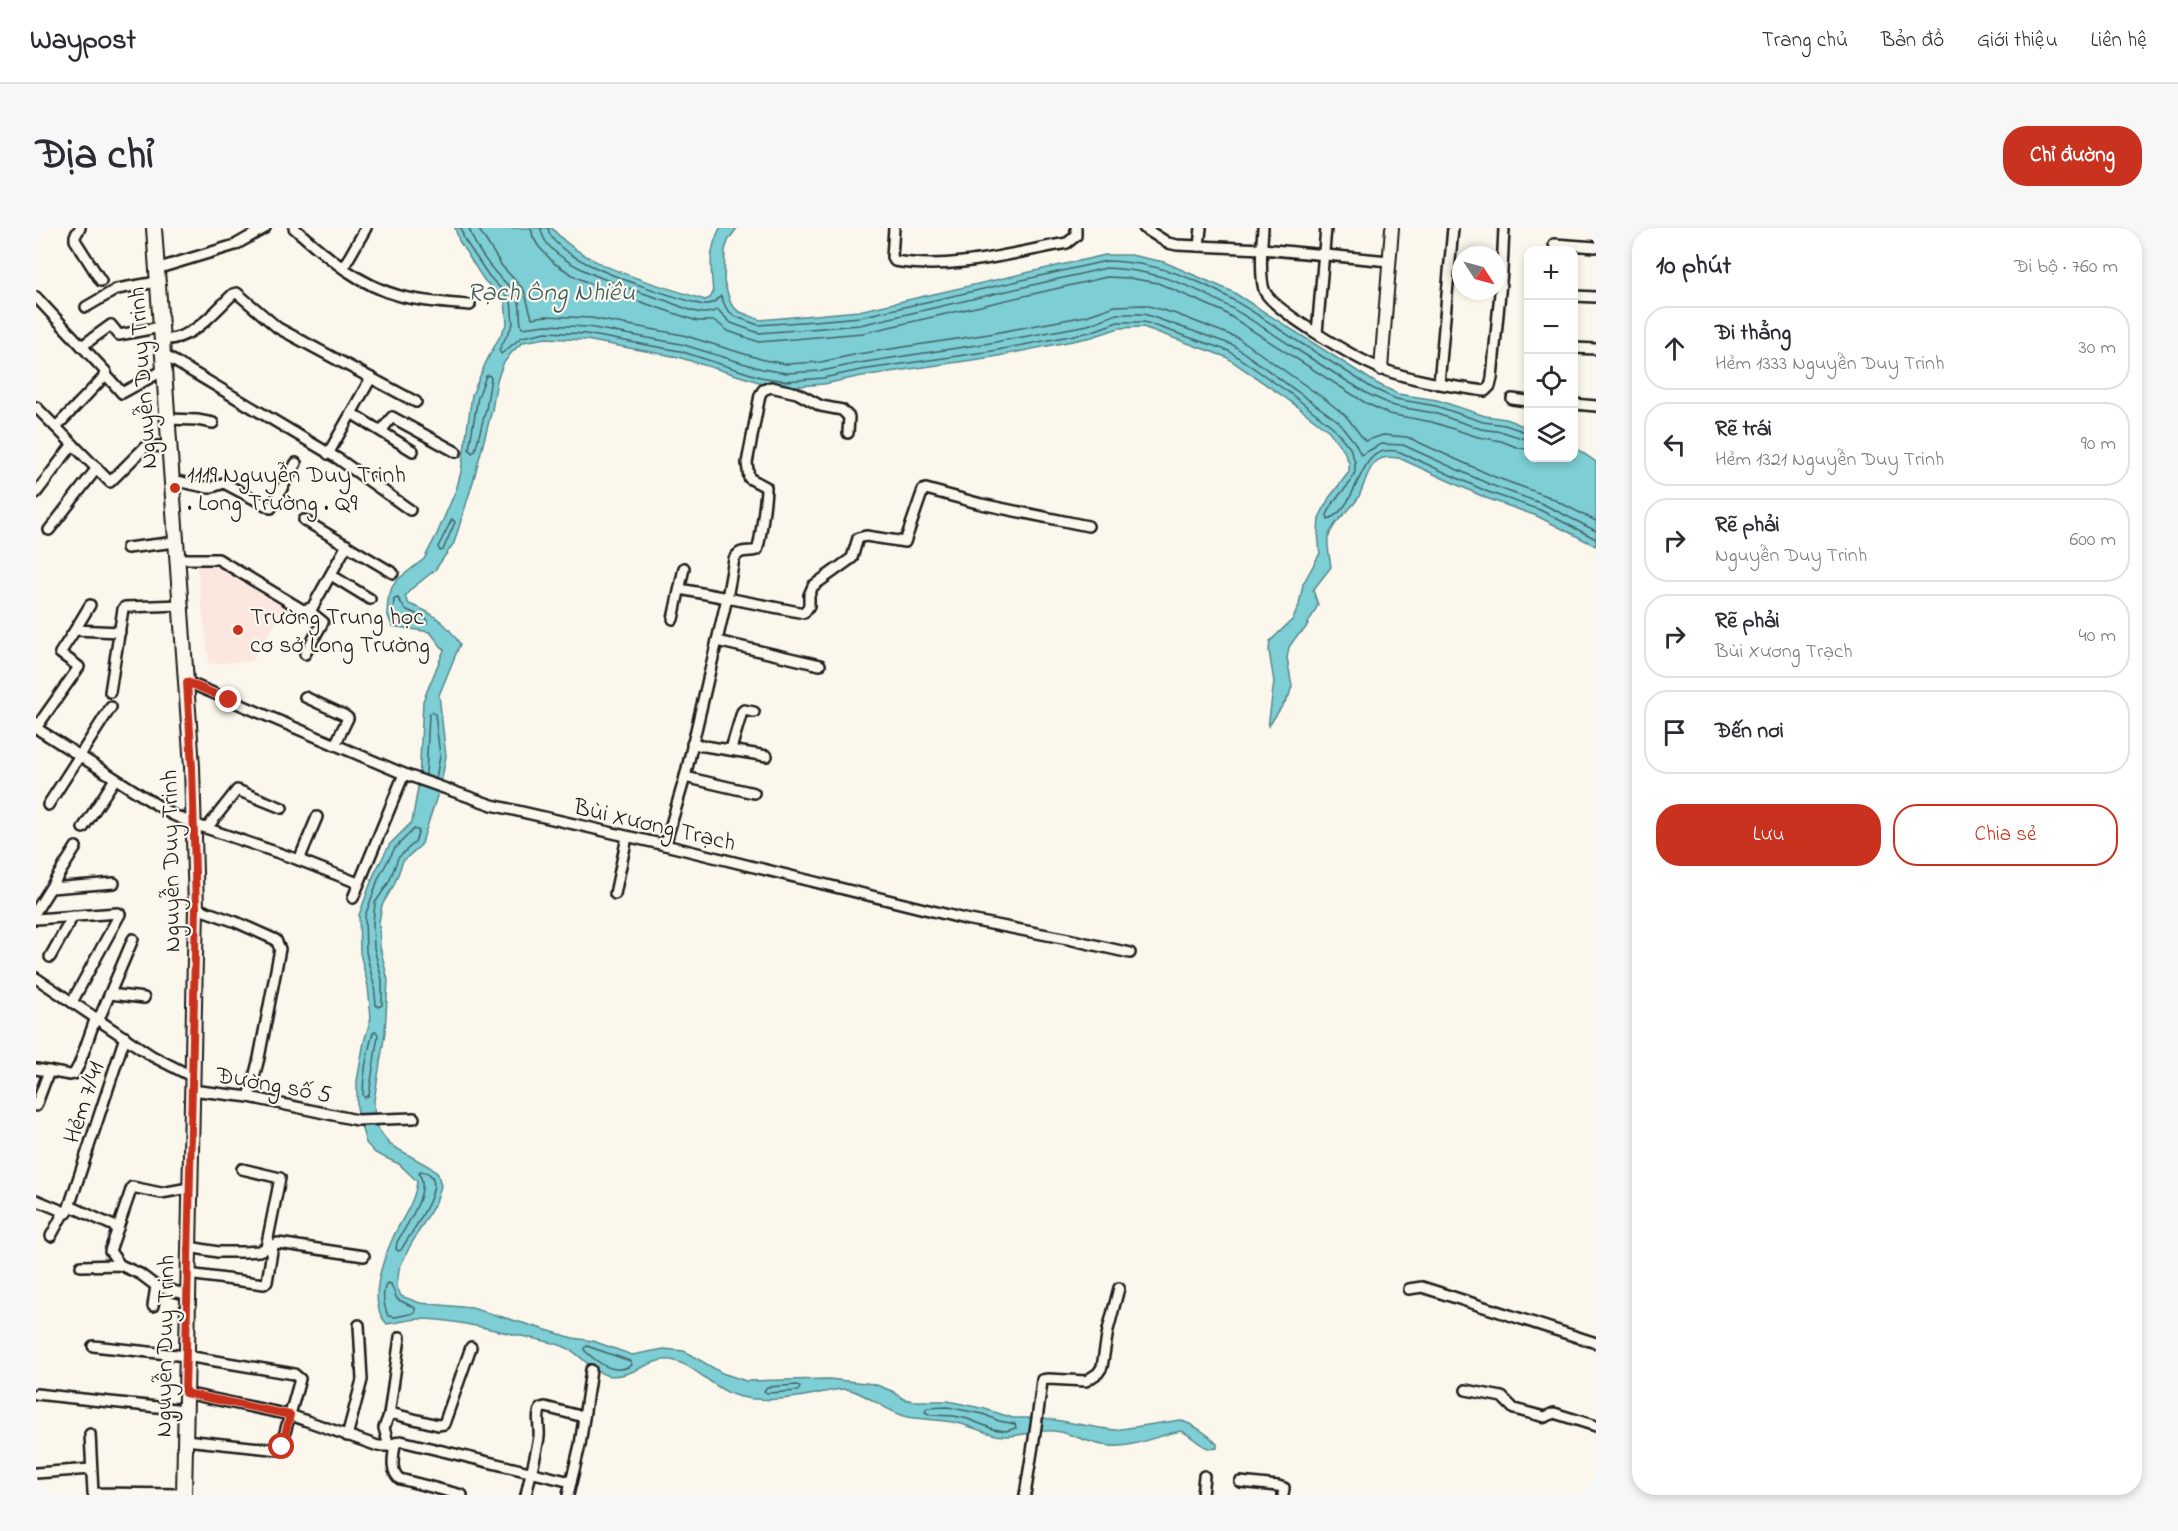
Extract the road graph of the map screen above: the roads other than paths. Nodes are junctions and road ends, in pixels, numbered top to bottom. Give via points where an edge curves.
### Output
1 (80, 228) edge
2 (154, 228) edge
3 (265, 228) edge
4 (294, 228) edge
5 (310, 228) edge
6 (366, 228) edge
7 (894, 228) edge
8 (1076, 228) edge
9 (1144, 228) edge
10 (1201, 228) edge
11 (1263, 228) edge
12 (1326, 228) edge
13 (1392, 228) edge
14 (1453, 228) edge
15 (1504, 228) edge
16 (303, 236) junction
17 (1554, 244) dead end
18 (1199, 246) junction
19 (1596, 247) edge
20 (1262, 249) junction
21 (1324, 254) junction
22 (1389, 261) junction
23 (343, 268) junction
24 (156, 275) junction
25 (101, 281) dead end
26 (1578, 296) edge
27 (36, 297) edge
28 (1596, 297) edge
29 (470, 305) dead end
30 (86, 307) dead end
31 (1317, 333) junction
32 (162, 334) junction
33 (82, 346) junction
34 (1578, 348) edge
35 (1596, 349) edge
36 (164, 355) junction
37 (1381, 369) junction
38 (164, 370) junction
39 (106, 375) junction
40 (371, 378) junction
41 (1439, 384) junction
42 (1512, 399) dead end
43 (1524, 400) edge
44 (416, 402) dead end
45 (1578, 404) edge
46 (1596, 406) edge
47 (36, 407) edge
48 (351, 412) junction
49 (168, 419) junction
50 (213, 423) dead end
51 (56, 427) junction
52 (381, 431) junction
53 (848, 433) dead end
54 (73, 444) junction
55 (170, 450) junction
56 (413, 451) dead end
57 (456, 452) dead end
58 (328, 454) junction
59 (296, 463) dead end
60 (97, 468) junction
61 (172, 480) junction
62 (36, 493) edge
63 (410, 510) dead end
64 (304, 520) dead end
65 (1088, 526) dead end
66 (49, 530) dead end
67 (176, 542) junction
68 (347, 546) junction
69 (127, 548) dead end
70 (178, 559) junction
71 (684, 568) dead end
72 (393, 573) dead end
73 (331, 574) junction
74 (680, 589) junction
75 (727, 598) junction
76 (369, 599) dead end
77 (90, 605) dead end
78 (182, 605) junction
79 (308, 610) junction
80 (673, 619) dead end
81 (75, 630) junction
82 (120, 632) junction
83 (717, 641) junction
84 (305, 654) dead end
85 (820, 665) dead end
86 (187, 682) junction
87 (110, 692) dead end
88 (305, 698) dead end
89 (111, 707) dead end
90 (754, 712) dead end
91 (36, 728) edge
92 (692, 744) junction
93 (335, 745) junction
94 (731, 749) junction
95 (767, 756) dead end
96 (79, 757) junction
97 (408, 776) junction
98 (685, 777) junction
99 (115, 779) junction
100 (754, 793) dead end
101 (48, 805) dead end
102 (282, 808) dead end
103 (317, 817) dead end
104 (200, 826) junction
105 (83, 828) dead end
106 (627, 837) junction
107 (665, 845) junction
108 (76, 847) dead end
109 (299, 860) junction
110 (114, 883) dead end
111 (358, 883) junction
112 (51, 888) junction
113 (615, 894) dead end
114 (352, 898) dead end
115 (196, 908) junction
116 (36, 911) edge
117 (73, 916) junction
118 (36, 919) edge
119 (133, 939) dead end
120 (1130, 953) dead end
121 (50, 957) dead end
122 (36, 978) edge
123 (110, 993) junction
124 (144, 998) dead end
125 (72, 1002) junction
126 (98, 1018) junction
127 (125, 1037) junction
128 (36, 1070) edge
129 (49, 1071) junction
130 (191, 1083) junction
131 (249, 1097) junction
132 (36, 1106) edge
133 (414, 1118) dead end
134 (242, 1169) dead end
135 (189, 1188) junction
136 (36, 1200) edge
137 (67, 1210) junction
138 (118, 1228) junction
139 (51, 1236) dead end
140 (270, 1246) junction
141 (189, 1247) junction
142 (364, 1256) dead end
143 (120, 1265) junction
144 (81, 1266) dead end
145 (188, 1274) junction
146 (156, 1286) junction
147 (1119, 1288) dead end
148 (1409, 1289) dead end
149 (188, 1295) junction
150 (153, 1306) dead end
151 (359, 1325) dead end
152 (400, 1337) dead end
153 (1596, 1343) edge
154 (93, 1346) dead end
155 (471, 1347) dead end
156 (186, 1356) junction
157 (591, 1370) dead end
158 (1466, 1390) dead end
159 (185, 1393) junction
160 (36, 1394) edge
161 (185, 1410) junction
162 (290, 1415) junction
163 (389, 1415) junction
164 (584, 1417) junction
165 (1596, 1426) edge
166 (90, 1434) dead end
167 (347, 1436) junction
168 (185, 1440) junction
169 (392, 1444) junction
170 (91, 1468) junction
171 (36, 1473) edge
172 (531, 1473) junction
173 (1204, 1476) dead end
174 (571, 1482) junction
175 (1240, 1482) dead end
176 (93, 1494) edge
177 (184, 1495) edge
178 (462, 1495) edge
179 (526, 1495) edge
180 (568, 1495) edge
181 (1025, 1495) edge
182 (1203, 1495) edge
183 (1283, 1495) edge

1 - 25 street via 75,240
2 - 24 main road, Nguyễn Duy Trinh
3 - 24 street via 235,245
4 - 16 street
5 - 16 street
6 - 23 street
7 - 8 street via 895,261 944,264 1068,243 1076,236
9 - 18 street via 1168,243
10 - 18 street
11 - 20 street
12 - 21 street
13 - 22 street
14 - 41 street
15 - 41 street via 1490,386 1485,392
16 - 23 street
17 - 19 street
18 - 20 street
20 - 21 street
20 - 31 street via 1264,291 1281,309
21 - 22 street
21 - 31 street
22 - 37 street
23 - 29 street via 398,295
24 - 30 street via 117,289
24 - 32 main road, Nguyễn Duy Trinh
26 - 28 street
27 - 33 street
31 - 37 street
32 - 33 street via 119,335 111,325
32 - 36 main road, Nguyễn Duy Trinh
32 - 40 street via 175,339 187,335 235,294 240,295 278,328
33 - 39 street
34 - 35 street
36 - 38 main road, Nguyễn Duy Trinh
36 - 58 street
37 - 41 street
38 - 39 street via 122,393
38 - 49 main road, Nguyễn Duy Trinh
39 - 51 street
40 - 44 street
40 - 48 street
42 - 43 street
45 - 46 street
47 - 51 street
48 - 52 street
48 - 58 street
49 - 50 street
49 - 55 main road, Nguyễn Duy Trinh
51 - 54 street
52 - 56 street
52 - 57 street via 392,417
53 - 75 street via 849,417 842,410 820,406 797,393 771,387 763,390 747,463 749,478 766,487 759,548 741,551 734,559
54 - 60 street
54 - 62 street
55 - 60 street via 145,447 110,482
55 - 61 main road, Nguyễn Duy Trinh
58 - 63 street
59 - 61 street via 271,508 224,483 209,488
60 - 66 street
61 - 67 main road, Nguyễn Duy Trinh
64 - 68 street
65 - 75 street via 926,489 905,542 858,538 852,558 813,586 804,613
67 - 69 street
67 - 70 main road, Nguyễn Duy Trinh
68 - 72 street
68 - 73 street
70 - 78 main road, Nguyễn Duy Trinh
70 - 79 street via 218,559
71 - 74 street
73 - 76 street
73 - 79 street
74 - 75 street
74 - 80 street
75 - 83 street
77 - 81 street
78 - 82 street via 123,609
78 - 86 main road, Nguyễn Duy Trinh
79 - 84 street via 322,622
81 - 82 street
81 - 91 street via 60,653 79,667
82 - 87 street
83 - 85 street
83 - 92 street
86 - 93 street, Bùi Xương Trạch
86 - 104 main road, Nguyễn Duy Trinh
88 - 93 street via 348,718
89 - 96 street
90 - 94 street via 742,712
91 - 96 street
92 - 94 street
92 - 98 street
93 - 97 street, Bùi Xương Trạch
94 - 95 street
96 - 99 street
96 - 101 street
97 - 106 street, Bùi Xương Trạch via 492,806
97 - 111 street
98 - 100 street
98 - 107 street
99 - 104 street via 162,809
99 - 105 street
102 - 104 street via 237,790
103 - 109 street
104 - 109 street
104 - 115 main road, Nguyễn Duy Trinh
106 - 107 street, Bùi Xương Trạch
106 - 113 street
107 - 120 street, Bùi Xương Trạch via 955,917
108 - 112 street
109 - 111 street
110 - 112 street
111 - 114 street
112 - 116 street
115 - 130 main road, Nguyễn Duy Trinh
115 - 131 street via 279,943
117 - 118 street
117 - 121 street
117 - 125 street via 120,916
119 - 123 street
122 - 125 street
123 - 124 street
123 - 126 street
125 - 126 street
126 - 127 street
126 - 129 street via 74,1074
127 - 130 street
127 - 137 street, Hẻm 7/41
128 - 129 street
129 - 132 street
130 - 131 street, Đường số 5
130 - 135 main road, Nguyễn Duy Trinh
131 - 133 street, Đường số 5 via 354,1119
134 - 140 street via 280,1178
135 - 138 street via 161,1192 132,1187
135 - 141 main road, Nguyễn Duy Trinh
136 - 137 street
137 - 138 street
137 - 139 street, Hẻm 7/41
138 - 143 street via 110,1251
140 - 141 street via 244,1252
140 - 142 street via 278,1243
140 - 145 street via 264,1284
141 - 145 main road, Nguyễn Duy Trinh
143 - 144 street
143 - 146 street
145 - 149 main road, Nguyễn Duy Trinh
146 - 149 street
146 - 150 street
147 - 181 street via 1098,1373 1086,1381 1044,1379 1042,1383
148 - 153 street via 1422,1287
149 - 156 main road, Nguyễn Duy Trinh
151 - 167 street via 362,1380
152 - 163 street
154 - 156 street
155 - 163 street via 444,1424
156 - 159 main road, Nguyễn Duy Trinh
156 - 162 street via 298,1377
157 - 164 street
158 - 165 street via 1502,1397 1514,1409 1545,1417 1554,1413
159 - 161 main road, Nguyễn Duy Trinh
159 - 162 street
160 - 161 street
161 - 168 main road, Nguyễn Duy Trinh
162 - 167 street
162 - 168 street via 282,1447 277,1450
163 - 169 street via 384,1428
164 - 172 street via 541,1408
164 - 174 street
166 - 170 street
167 - 169 street via 378,1446
168 - 177 main road, Nguyễn Duy Trinh
169 - 172 street via 401,1441
169 - 178 street via 393,1471 400,1479
170 - 171 street
170 - 176 street
172 - 174 street
172 - 179 street
173 - 182 street
174 - 180 street
175 - 183 street via 1278,1486 1284,1488
176 - 177 street

